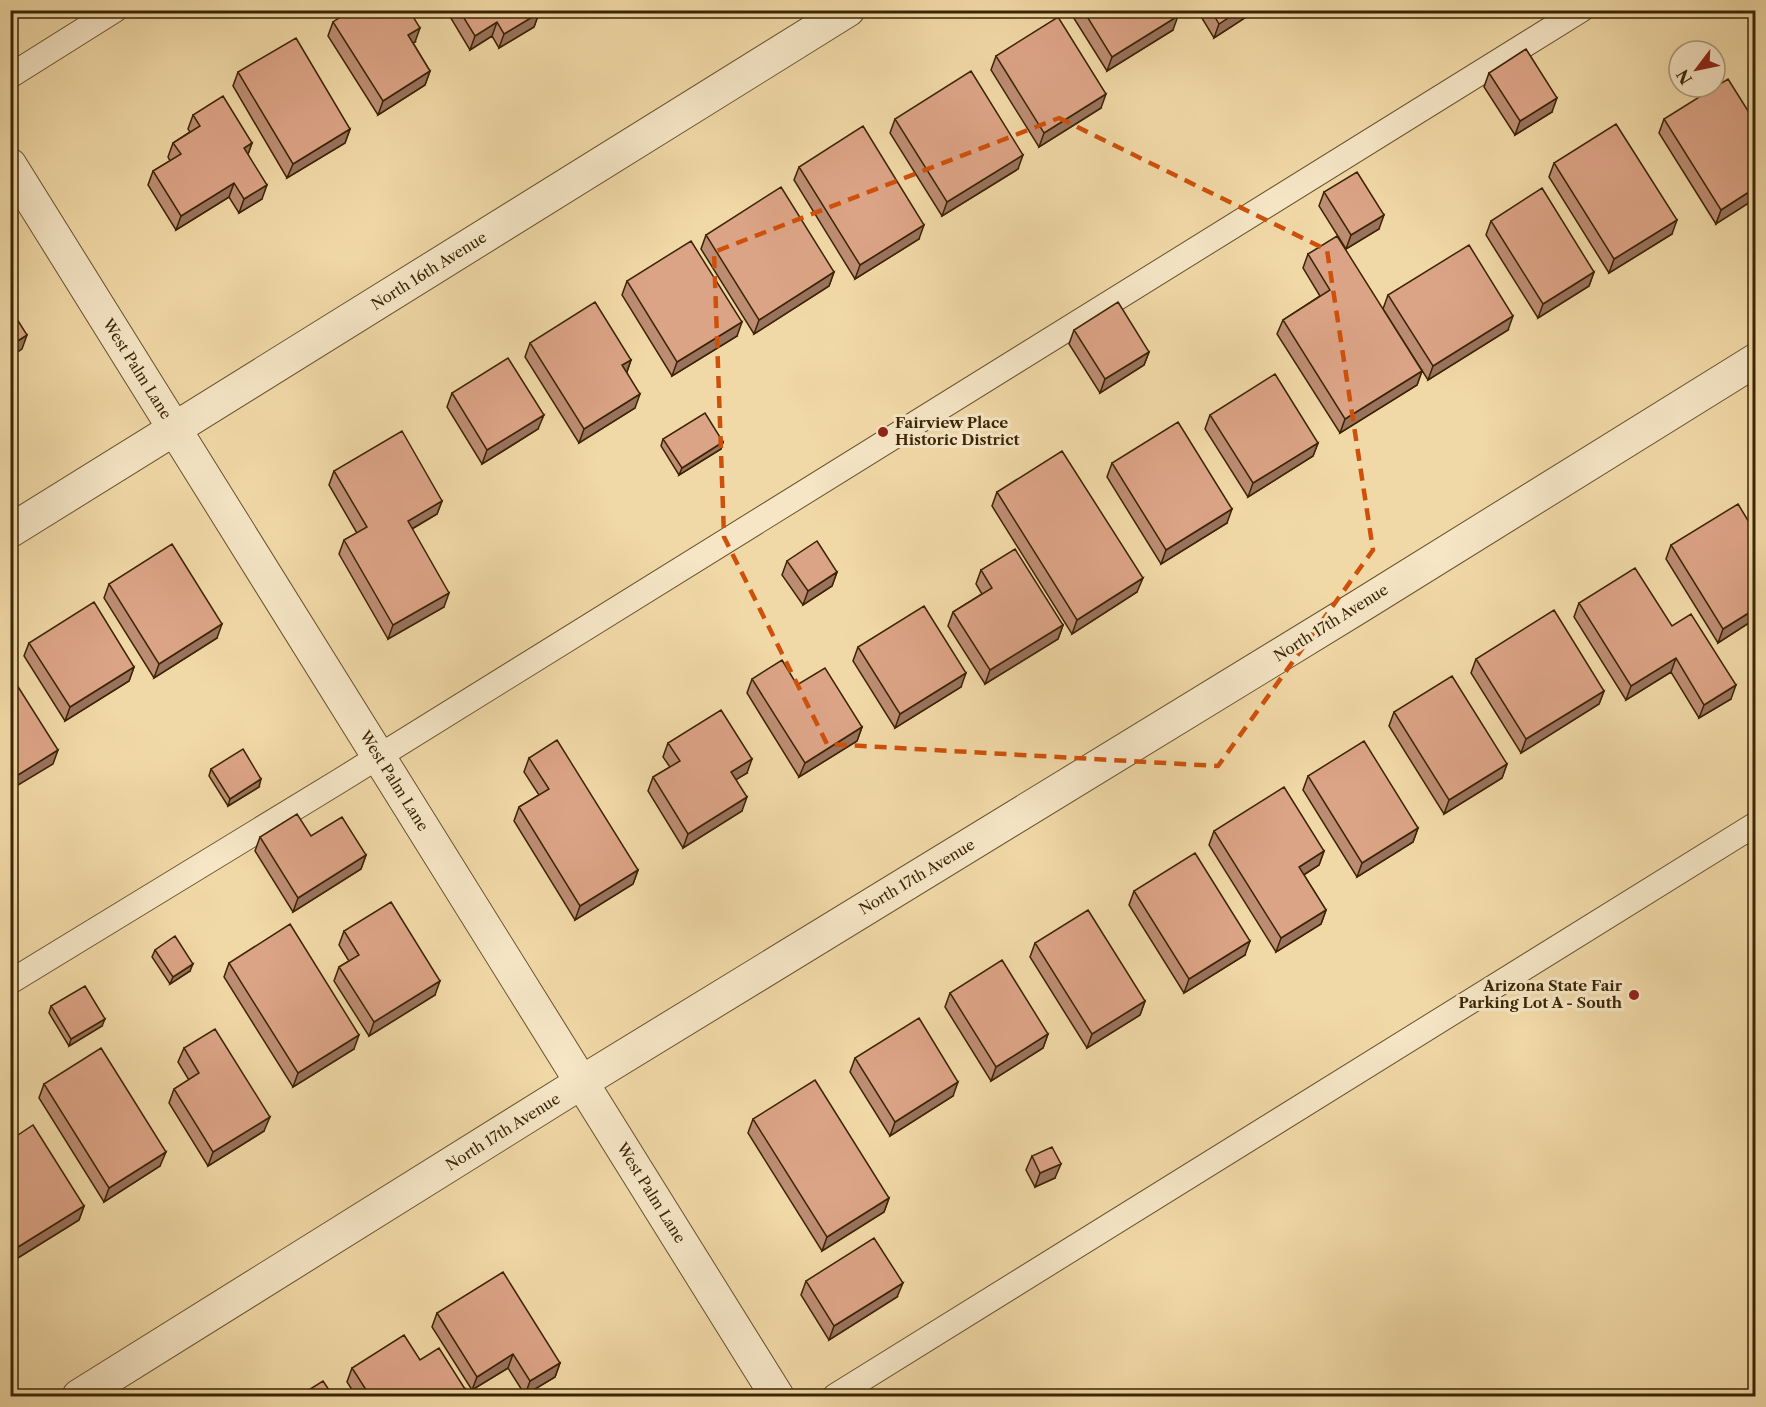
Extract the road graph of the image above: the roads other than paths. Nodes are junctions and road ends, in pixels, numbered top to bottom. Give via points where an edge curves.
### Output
1 (115, 10) edge
2 (848, 10) edge
3 (1581, 10) edge
4 (10, 76) edge
5 (10, 165) edge
6 (1755, 360) edge
7 (175, 430) junction
8 (10, 531) edge
9 (379, 756) junction
10 (1755, 824) edge
11 (10, 982) edge
12 (582, 1082) junction
13 (80, 1396) edge
14 (777, 1396) edge
15 (835, 1396) edge

1 - 4 lane
2 - 7 street, North 16th Avenue
3 - 9 lane
5 - 7 street, West Palm Lane
6 - 12 street, North 17th Avenue
7 - 8 street, North 16th Avenue
7 - 9 street, West Palm Lane
9 - 11 lane
9 - 12 street, West Palm Lane
10 - 15 lane
12 - 13 street, North 17th Avenue
12 - 14 street, West Palm Lane

